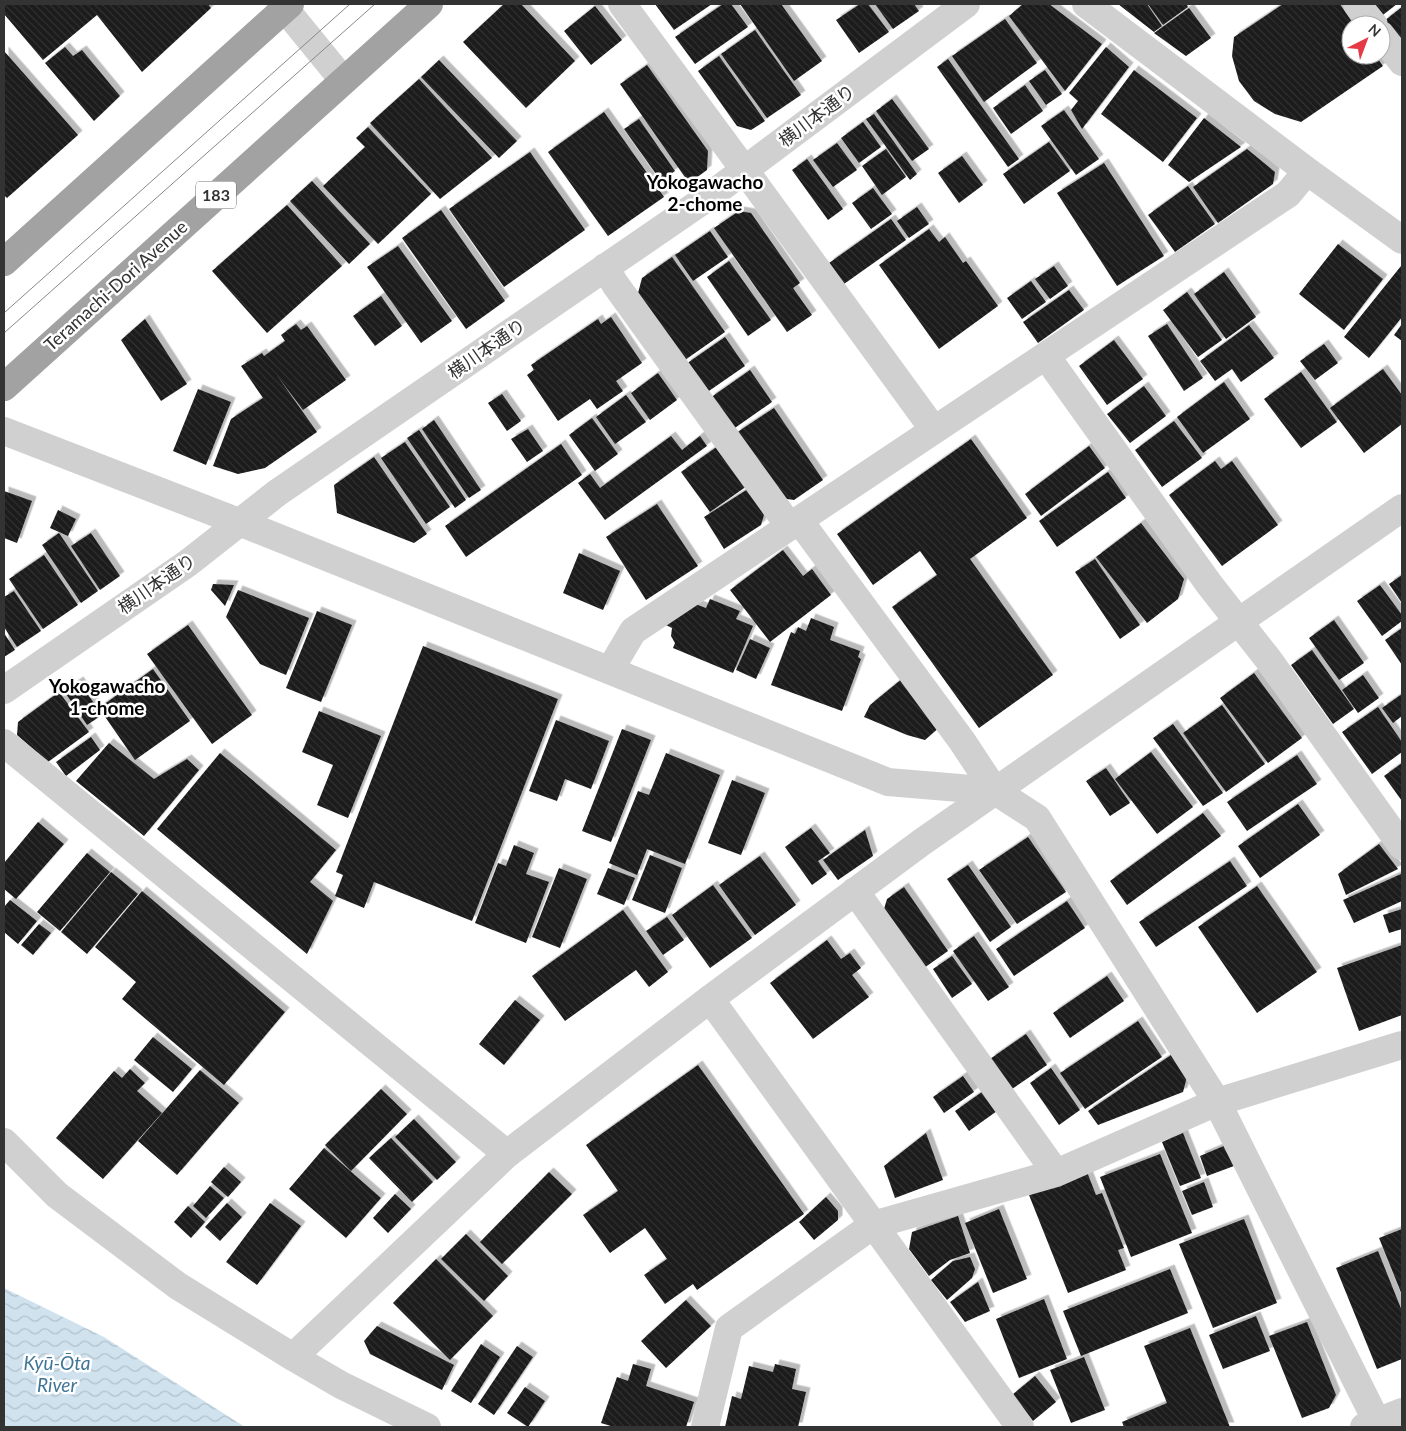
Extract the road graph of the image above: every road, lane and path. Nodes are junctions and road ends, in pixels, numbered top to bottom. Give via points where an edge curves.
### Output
1 (429, 4) edge
2 (622, 4) edge
3 (966, 4) edge
4 (1086, 4) edge
5 (1358, 4) edge
6 (285, 5) edge
7 (1366, 15) edge
8 (1391, 48) edge
9 (1402, 62) edge
10 (343, 80) junction
11 (744, 171) junction
12 (1307, 171) junction
13 (1402, 240) edge
14 (4, 262) edge
15 (605, 267) junction
16 (1046, 356) junction
17 (4, 387) edge
18 (934, 430) junction
19 (4, 431) edge
20 (1402, 508) edge
21 (239, 522) junction
22 (794, 523) junction
23 (1238, 621) junction
24 (610, 670) junction
25 (4, 690) edge
26 (4, 742) edge
27 (995, 791) junction
28 (1401, 841) edge
29 (855, 891) junction
30 (710, 999) junction
31 (1402, 1045) edge
32 (1217, 1102) junction
33 (4, 1142) edge
34 (507, 1154) junction
35 (1056, 1173) junction
36 (873, 1225) junction
37 (293, 1357) junction
38 (1402, 1412) edge
39 (1370, 1425) edge
40 (427, 1427) edge
41 (705, 1427) edge
42 (1020, 1427) edge

1 - 10 highway, Teramachi-Dori Avenue / 183
2 - 11 street
3 - 11 street, 横川本通り
4 - 12 street
5 - 7 street
6 - 10 street
6 - 14 highway
8 - 9 street
10 - 17 highway, Teramachi-Dori Avenue / 183
11 - 15 street, 横川本通り
11 - 18 street
12 - 13 street
12 - 16 street via 1288,194
15 - 21 street, 横川本通り
15 - 22 street
16 - 18 street
16 - 23 street
18 - 22 street
19 - 21 street
20 - 23 street
21 - 24 street
21 - 25 street, 横川本通り via 188,563
22 - 24 street via 634,631
22 - 27 street via 962,741
23 - 27 street
23 - 28 street
24 - 27 street via 888,782
26 - 34 street
27 - 29 street
27 - 32 street via 1037,818
29 - 30 street
29 - 35 street
30 - 34 street
30 - 36 street
31 - 32 street
32 - 35 street
32 - 39 street
33 - 37 street via 57,1195 178,1286
34 - 37 street
35 - 36 street
36 - 41 street via 729,1328
36 - 42 street
37 - 40 street via 341,1385
38 - 39 street

